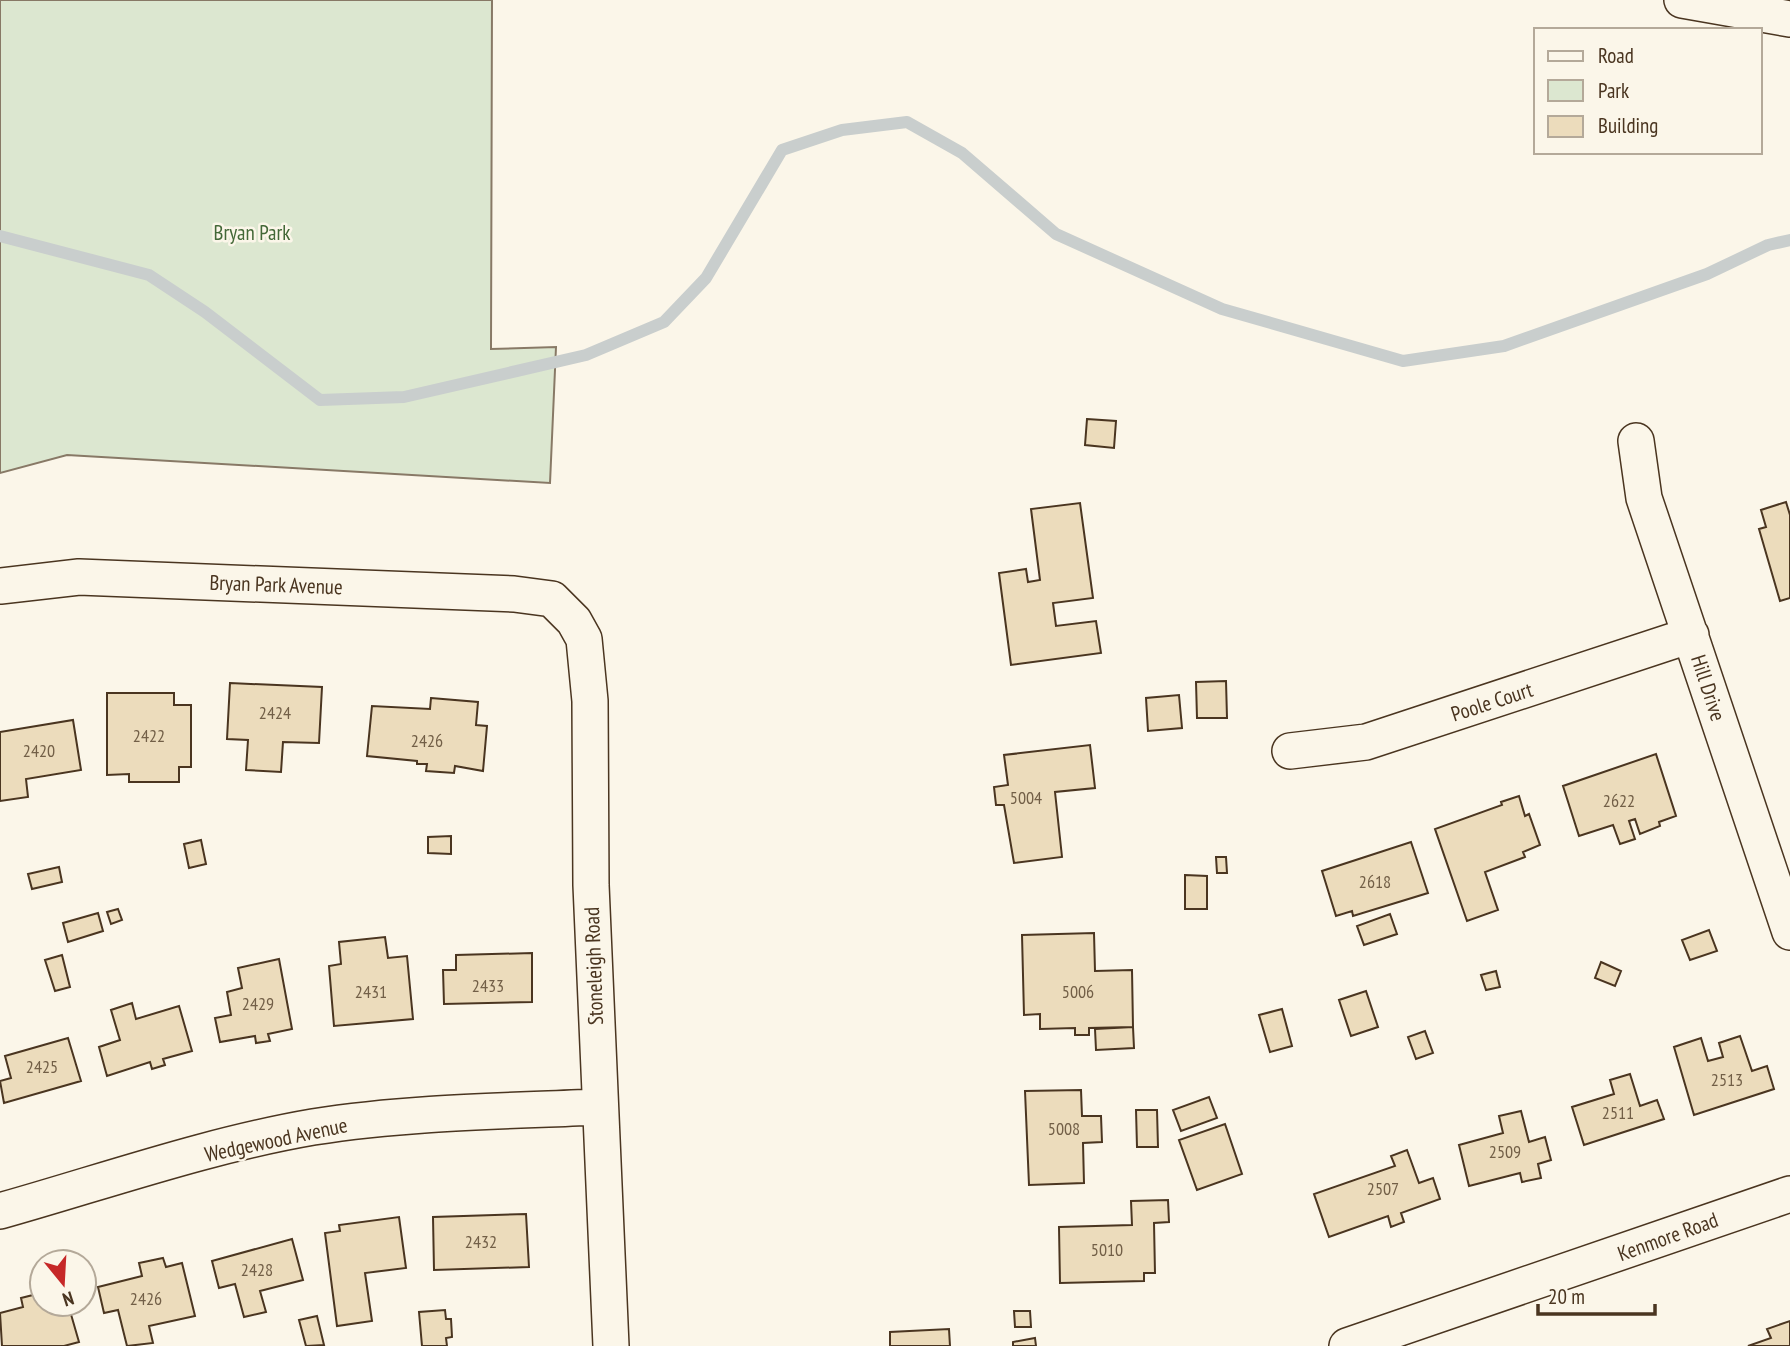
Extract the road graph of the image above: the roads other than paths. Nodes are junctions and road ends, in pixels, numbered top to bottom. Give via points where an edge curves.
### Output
1 (1682, 0) edge
2 (1790, 19) edge
3 (1636, 441) dead end
4 (0, 586) edge
5 (552, 598) joint
6 (1691, 635) junction
7 (1290, 751) dead end
8 (1790, 932) edge
9 (600, 1107) junction
10 (1790, 1194) edge
11 (0, 1211) edge
12 (611, 1346) edge
13 (1347, 1346) edge

1 - 2 street
3 - 6 street, Hill Drive via 1644,498
4 - 5 street, Bryan Park Avenue via 79,577
5 - 9 street, Stoneleigh Road via 584,639
6 - 7 street, Poole Court via 1366,742
6 - 8 street, Hill Drive
9 - 11 street, Wedgewood Avenue via 315,1127
9 - 12 street, Stoneleigh Road
10 - 13 street, Kenmore Road

